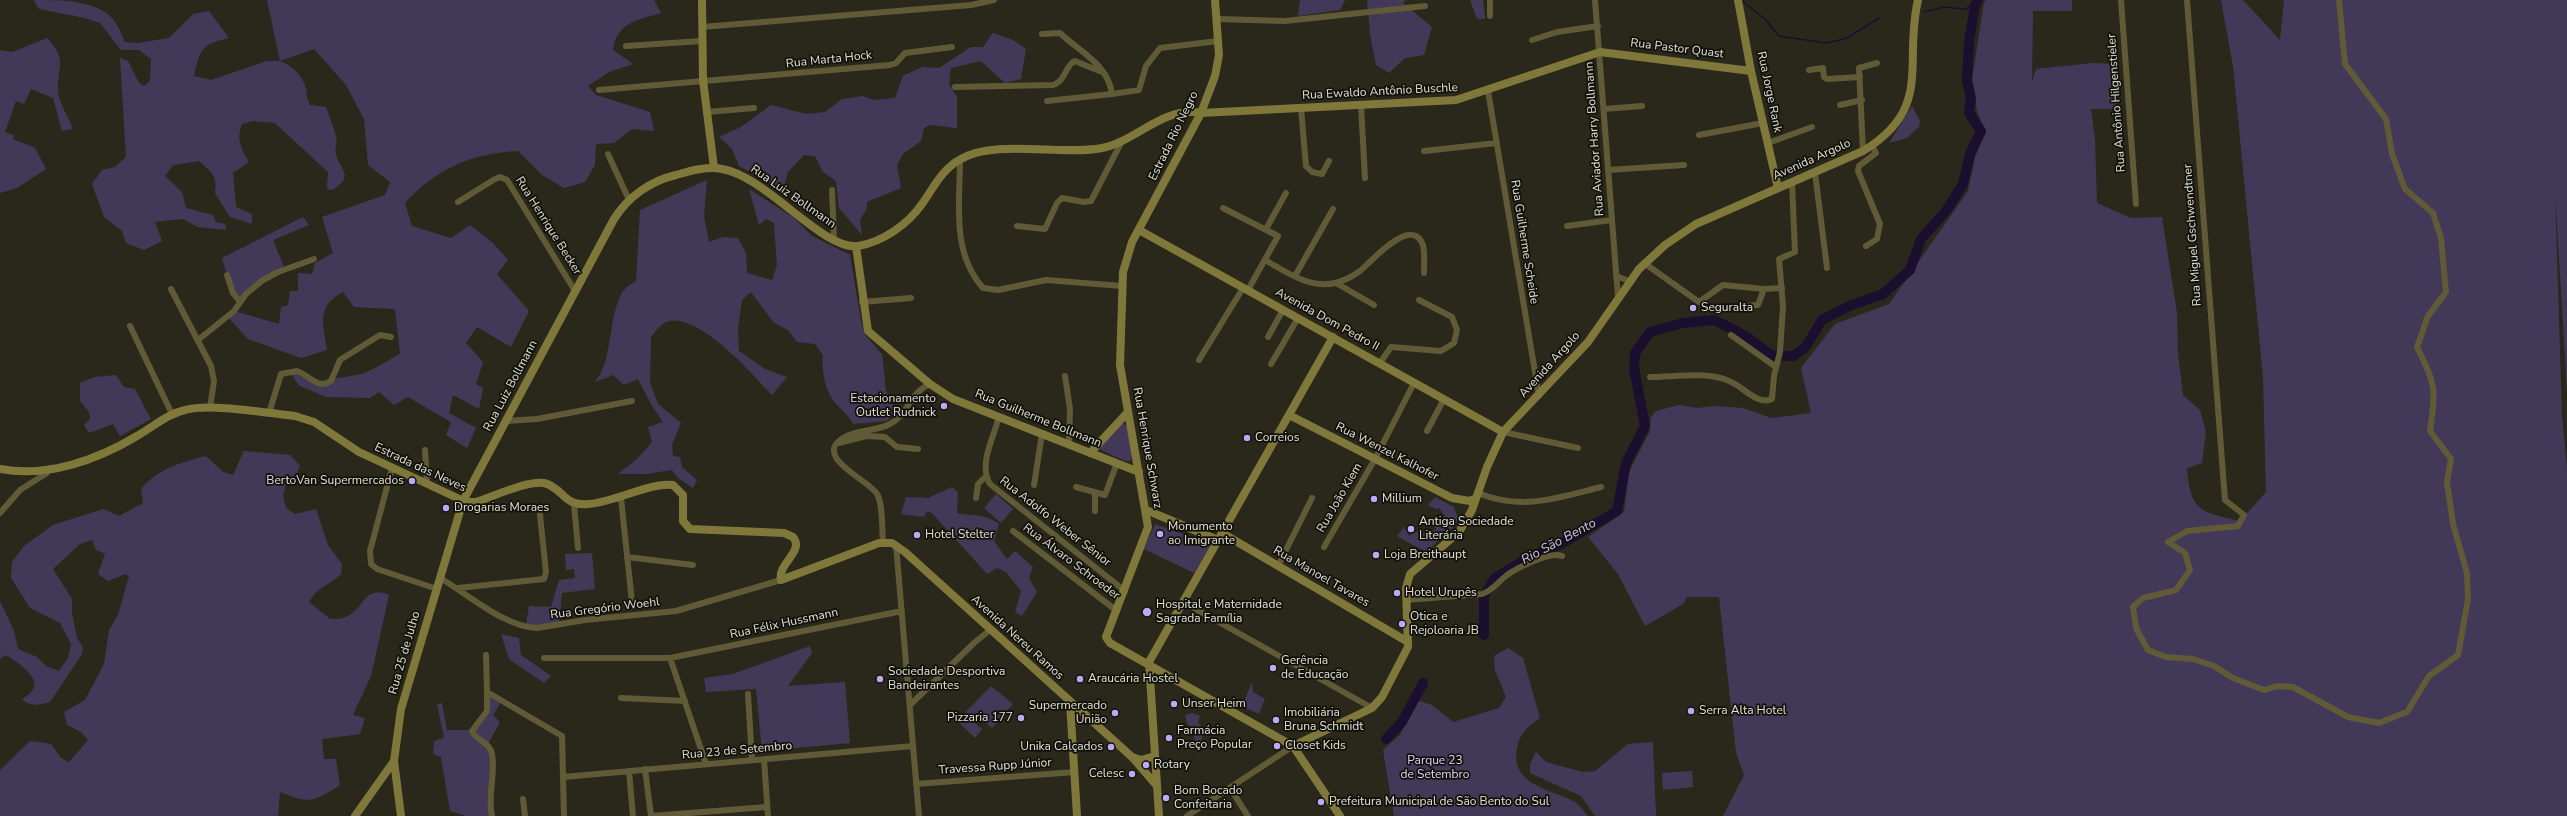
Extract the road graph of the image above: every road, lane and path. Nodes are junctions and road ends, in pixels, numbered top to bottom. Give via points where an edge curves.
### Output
1 (702, 0) edge
2 (994, 0) edge
3 (1216, 0) edge
4 (1490, 0) edge
5 (1596, 0) edge
6 (1738, 0) edge
7 (1918, 0) edge
8 (2121, 0) edge
9 (2187, 0) edge
10 (2339, 0) edge
11 (1425, 6) dead end
12 (1490, 16) dead end
13 (1217, 19) junction
14 (1598, 26) junction
15 (702, 27) junction
16 (1042, 34) dead end
17 (1532, 40) dead end
18 (702, 41) junction
19 (1218, 41) junction
20 (626, 46) dead end
21 (952, 47) dead end
22 (1600, 52) junction
23 (1877, 63) dead end
24 (1810, 70) dead end
25 (1751, 71) junction
26 (1107, 75) junction
27 (1860, 77) junction
28 (703, 80) junction
29 (955, 87) dead end
30 (599, 90) dead end
31 (1488, 91) junction
32 (1112, 94) junction
33 (1862, 100) junction
34 (1047, 101) dead end
35 (1840, 105) dead end
36 (1361, 106) junction
37 (1642, 106) dead end
38 (754, 108) dead end
39 (1300, 108) junction
40 (1604, 109) junction
41 (707, 112) junction
42 (1201, 113) junction
43 (1763, 123) junction
44 (1812, 127) dead end
45 (1699, 135) dead end
46 (1122, 141) junction
47 (1497, 143) junction
48 (1768, 143) junction
49 (1874, 144) junction
50 (1424, 151) dead end
51 (1863, 151) junction
52 (608, 154) dead end
53 (960, 159) junction
54 (1329, 161) dead end
55 (1684, 165) dead end
56 (714, 168) junction
57 (1608, 170) junction
58 (1815, 173) junction
59 (1365, 178) dead end
60 (1792, 183) junction
61 (1778, 188) junction
62 (832, 190) dead end
63 (1286, 193) dead end
64 (629, 200) junction
65 (458, 202) dead end
66 (2136, 204) dead end
67 (1222, 208) dead end
68 (1333, 209) dead end
69 (1612, 220) junction
70 (1017, 226) dead end
71 (1567, 226) dead end
72 (1266, 229) junction
73 (1139, 230) junction
74 (834, 240) junction
75 (856, 246) junction
76 (1866, 246) dead end
77 (314, 259) dead end
78 (1265, 260) junction
79 (1644, 263) junction
80 (1827, 268) dead end
81 (1424, 273) dead end
82 (227, 275) dead end
83 (1295, 276) junction
84 (1616, 276) junction
85 (1629, 281) junction
86 (1336, 283) junction
87 (1122, 286) junction
88 (1782, 288) junction
89 (171, 289) dead end
90 (1245, 289) junction
91 (575, 290) junction
92 (1764, 290) junction
93 (1618, 297) junction
94 (911, 298) dead end
95 (1419, 300) dead end
96 (240, 302) junction
97 (862, 302) junction
98 (1374, 305) dead end
99 (1746, 306) dead end
100 (1283, 310) junction
101 (1298, 318) junction
102 (130, 326) dead end
103 (1731, 334) dead end
104 (391, 337) dead end
105 (1268, 337) dead end
106 (1333, 337) junction
107 (198, 340) junction
108 (1199, 360) dead end
109 (1380, 363) junction
110 (1270, 364) dead end
111 (1776, 367) junction
112 (1066, 376) dead end
113 (1650, 377) dead end
114 (1414, 383) junction
115 (930, 384) junction
116 (1539, 396) junction
117 (1444, 399) junction
118 (632, 401) dead end
119 (210, 408) junction
120 (1128, 412) junction
121 (269, 413) junction
122 (172, 414) junction
123 (1289, 415) junction
124 (999, 417) junction
125 (506, 421) junction
126 (1427, 432) dead end
127 (1503, 432) junction
128 (1042, 434) junction
129 (837, 443) junction
130 (1069, 444) junction
131 (1578, 448) dead end
132 (918, 449) dead end
133 (425, 450) dead end
134 (1090, 453) junction
135 (1375, 459) junction
136 (1117, 463) junction
137 (50, 468) junction
138 (392, 468) junction
139 (0, 469) edge
140 (1139, 472) junction
141 (986, 476) junction
142 (427, 484) junction
143 (1034, 485) dead end
144 (1076, 487) dead end
145 (1601, 487) dead end
146 (1095, 493) junction
147 (1477, 496) junction
148 (621, 498) junction
149 (976, 498) dead end
150 (1312, 498) dead end
151 (463, 501) junction
152 (574, 504) junction
153 (1146, 510) junction
154 (1095, 511) dead end
155 (0, 513) edge
156 (540, 515) dead end
157 (1013, 531) dead end
158 (1220, 536) junction
159 (883, 542) junction
160 (896, 545) junction
161 (1324, 547) dead end
162 (578, 548) dead end
163 (1562, 556) dead end
164 (627, 557) junction
165 (693, 565) dead end
166 (1278, 566) junction
167 (440, 578) junction
168 (781, 580) junction
169 (458, 588) junction
170 (437, 589) junction
171 (1125, 591) junction
172 (1406, 600) junction
173 (632, 602) dead end
174 (1183, 602) junction
175 (1117, 610) junction
176 (902, 611) junction
177 (990, 630) junction
178 (1408, 642) junction
179 (486, 655) dead end
180 (544, 658) dead end
181 (670, 658) junction
182 (1148, 666) junction
183 (487, 692) junction
184 (748, 694) dead end
185 (621, 698) dead end
186 (685, 701) junction
187 (1070, 702) junction
188 (910, 706) junction
189 (1372, 708) junction
190 (913, 746) junction
191 (1293, 746) junction
192 (1155, 756) junction
193 (1132, 757) junction
194 (764, 759) junction
195 (752, 760) junction
196 (394, 761) junction
197 (706, 764) junction
198 (646, 770) junction
199 (628, 771) junction
200 (1075, 772) junction
201 (563, 777) junction
202 (381, 779) junction
203 (395, 780) junction
204 (916, 784) junction
205 (1157, 786) junction
206 (1230, 788) junction
207 (523, 799) dead end
208 (767, 807) junction
209 (717, 813) edge
210 (355, 816) edge
211 (401, 816) edge
212 (492, 816) edge
213 (525, 816) edge
214 (564, 816) edge
215 (633, 816) edge
216 (768, 816) edge
217 (919, 816) edge
218 (1078, 816) edge
219 (1159, 816) edge
220 (1187, 816) edge
221 (1248, 816) edge
222 (1340, 816) edge

1 - 15 main road
2 - 15 street via 971,5
3 - 13 main road, Estrada Rio Negro
4 - 12 street
5 - 14 street, Rua Aviador Harry Bollmann
6 - 25 main road, Rua Jorge Rank
7 - 49 main road, Avenida Argolo via 1910,97 1890,128
8 - 66 street, Rua Antônio Hilgenstieler
9 - 10 street, Rua Miguel Gschwendtner via 2225,500 2244,515 2242,523 2238,526 2187,531 2168,542 2185,553 2190,570 2176,590 2143,598 2133,607 2136,628 2148,650 2166,657 2193,659 2214,666 2233,678 2264,690 2277,686 2293,687 2348,717 2379,723 2407,712 2429,676 2458,655 2468,599 2467,573 2453,524 2447,482 2451,459 2430,431 2434,386 2416,346 2428,316 2446,292 2441,238 2433,213 2405,189 2392,154 2386,118 2345,64
11 - 13 street via 1285,21
13 - 19 main road, Estrada Rio Negro
14 - 17 street via 1557,32
14 - 22 street, Rua Aviador Harry Bollmann
15 - 18 main road
16 - 26 street via 1060,33 1089,56
18 - 20 street
18 - 28 main road
19 - 32 street via 1160,48 1146,66 1139,90
19 - 42 main road, Estrada Rio Negro via 1217,69
21 - 28 street, Rua Marta Hock via 905,53 896,63 890,65
22 - 25 main road, Rua Pastor Quast
22 - 31 main road, Rua Ewaldo Antônio Buschle
22 - 40 street, Rua Aviador Harry Bollmann
23 - 27 street via 1859,68
24 - 27 street via 1823,68 1824,77 1827,79
25 - 43 main road, Rua Jorge Rank
26 - 29 street via 1075,61 1070,64 1063,78 1052,85
26 - 32 street
27 - 33 street
28 - 30 street, Rua Marta Hock
28 - 41 main road
31 - 36 main road, Rua Ewaldo Antônio Buschle via 1446,102
31 - 47 street, Rua Guilherme Scheide
32 - 34 street
33 - 35 street
33 - 51 street
36 - 39 main road, Rua Ewaldo Antônio Buschle
36 - 59 street
37 - 40 street
38 - 41 street
39 - 42 main road, Rua Ewaldo Antônio Buschle
39 - 54 street via 1306,166 1312,172 1322,174
40 - 57 street, Rua Aviador Harry Bollmann
41 - 56 main road
42 - 46 main road via 1187,111 1174,114
42 - 73 main road, Estrada Rio Negro
43 - 45 street
43 - 48 main road, Rua Jorge Rank
44 - 48 street
46 - 53 main road via 1095,149 983,151
46 - 70 street via 1091,201 1062,198 1045,229
47 - 50 street
47 - 116 street, Rua Guilherme Scheide
48 - 61 main road, Rua Jorge Rank
49 - 51 main road, Avenida Argolo
49 - 76 street via 1876,153 1862,163 1858,171 1880,228 1877,239
51 - 58 main road, Avenida Argolo
52 - 64 street
53 - 75 main road via 943,172 921,206 907,220 886,235
53 - 87 street via 962,248 969,267 983,288 998,290 1046,280
55 - 57 street
56 - 64 main road, Rua Luiz Bollmann via 663,179
56 - 74 main road, Rua Luiz Bollmann via 731,171 758,185
57 - 69 street, Rua Aviador Harry Bollmann
58 - 60 main road, Avenida Argolo
58 - 80 street
60 - 61 main road, Avenida Argolo
60 - 88 street via 1795,252 1779,259
61 - 79 main road, Avenida Argolo via 1696,224
62 - 74 street
63 - 72 street
64 - 91 main road, Rua Luiz Bollmann via 614,219
65 - 91 street, Rua Henrique Becker via 495,179 500,177 507,180
67 - 72 street
68 - 83 street
69 - 71 street
69 - 84 street, Rua Aviador Harry Bollmann
72 - 78 street via 1278,236
73 - 87 main road, Rua Henrique Schwarz via 1126,258
73 - 90 main road, Avenida Dom Pedro II
74 - 75 main road, Rua Luiz Bollmann
75 - 97 main road, Rua Guilherme Bollmann
77 - 96 street via 270,276 249,290
78 - 83 street
78 - 90 street
79 - 85 main road, Avenida Argolo
79 - 92 street via 1699,302 1723,285
81 - 86 street via 1424,250 1420,241 1416,237 1404,236 1392,241 1360,271
82 - 96 street via 233,293
83 - 86 street via 1312,283
84 - 85 street
84 - 93 street, Rua Aviador Harry Bollmann
85 - 93 main road, Avenida Argolo
86 - 98 street
87 - 120 main road, Rua Henrique Schwarz via 1120,358
88 - 92 street
88 - 111 street via 1780,352
89 - 107 street
90 - 100 main road, Avenida Dom Pedro II
90 - 108 street
91 - 125 main road, Rua Luiz Bollmann
92 - 99 street via 1758,306
93 - 116 main road, Avenida Argolo via 1588,342
94 - 97 street
95 - 109 street via 1452,317 1457,330 1454,343 1440,351 1391,347
96 - 107 street via 228,317
97 - 115 main road, Rua Guilherme Bollmann via 866,327 871,335
100 - 101 main road, Avenida Dom Pedro II
100 - 105 street
101 - 106 main road, Avenida Dom Pedro II
101 - 110 street
102 - 122 street
103 - 111 street
104 - 121 street via 380,335 340,360 328,383 315,382 298,371 281,374
106 - 109 main road, Avenida Dom Pedro II
106 - 123 main road
107 - 119 street via 213,374
109 - 114 main road, Avenida Dom Pedro II
111 - 113 street via 1773,397 1766,401 1759,400 1735,383 1722,378
112 - 130 street via 1070,409
114 - 117 main road, Avenida Dom Pedro II
114 - 135 street, Rua João Kiem
115 - 124 main road, Rua Guilherme Bollmann via 947,396
115 - 129 street via 916,393 904,412 891,424 850,434
116 - 127 main road, Avenida Argolo
117 - 126 street
117 - 127 main road, Avenida Dom Pedro II
118 - 125 street via 537,419
119 - 121 main road, Estrada das Neves
119 - 122 main road, Estrada das Neves via 186,409
120 - 134 main road
120 - 140 main road, Rua Henrique Schwarz
121 - 138 main road, Estrada das Neves via 308,419 351,448
122 - 137 main road, Estrada das Neves via 99,455 79,463
123 - 135 main road, Rua Wenzel Kalhofer
123 - 158 main road
124 - 128 main road, Rua Guilherme Bollmann
124 - 141 street, Rua Adolfo Weber Sênior via 987,460
125 - 151 main road, Rua Luiz Bollmann
127 - 131 street
127 - 147 main road, Avenida Argolo
128 - 130 main road, Rua Guilherme Bollmann
128 - 143 street
129 - 132 street via 860,437 878,437 888,438 897,447
129 - 159 street via 834,454 839,463 869,485 879,497
130 - 134 main road, Rua Guilherme Bollmann
133 - 142 street
134 - 136 main road, Rua Guilherme Bollmann
135 - 147 main road, Rua Wenzel Kalhofer via 1452,498 1470,501
135 - 161 street, Rua João Kiem
136 - 140 main road, Rua Guilherme Bollmann
136 - 146 street via 1106,493
137 - 139 main road, Estrada das Neves
137 - 155 street via 47,473 12,497
138 - 142 main road, Estrada das Neves
138 - 170 street via 370,551 370,561 378,569
140 - 153 main road, Rua Henrique Schwarz
141 - 149 street via 978,484
141 - 171 street, Rua Adolfo Weber Sênior via 998,492
142 - 151 main road, Estrada das Neves
144 - 146 street
145 - 147 street via 1530,504
146 - 154 street
147 - 172 main road, Avenida Argolo via 1459,532 1410,574 1406,585
148 - 152 main road via 592,504
148 - 164 street
148 - 168 main road via 660,485 672,485 683,495 683,521 690,529 790,535 795,539 796,546 784,565
150 - 166 street
151 - 152 main road, Estrada das Neves via 476,502 527,485 542,483 549,485
151 - 167 main road, Rua 25 de Julho
152 - 162 street
153 - 158 main road, Rua Manoel Tavares
153 - 171 main road, Rua Henrique Schwarz via 1147,532
156 - 169 street via 546,572 544,579
157 - 175 street, Rua Álvaro Schroeder
158 - 166 main road, Rua Manoel Tavares
158 - 174 main road
159 - 160 main road, Avenida Nereu Ramos
159 - 168 main road
160 - 176 street
160 - 177 main road, Avenida Nereu Ramos
163 - 172 street via 1550,555 1516,569 1485,593
164 - 165 street
164 - 173 street
166 - 178 main road, Rua Manoel Tavares
167 - 169 street, Rua Gregório Woehl
167 - 170 main road, Rua 25 de Julho
168 - 169 street, Rua Gregório Woehl via 676,611 585,620 537,628 530,628 497,615
170 - 196 main road, Rua 25 de Julho via 404,700
171 - 175 main road, Rua Henrique Schwarz
172 - 178 main road, Avenida Argolo
174 - 182 main road
174 - 189 street
175 - 182 main road, Rua Henrique Schwarz via 1106,634 1107,639
176 - 181 street, Rua Félix Hussmann
176 - 188 street
177 - 187 main road, Avenida Nereu Ramos
177 - 188 street
178 - 189 main road, Avenida Argolo via 1404,656 1382,697
179 - 183 street
180 - 181 street, Rua Félix Hussmann
181 - 186 street
182 - 191 main road
182 - 192 main road
183 - 201 street via 562,736
183 - 212 street via 487,711 472,730 492,753
184 - 195 street
185 - 186 street
186 - 197 street
187 - 193 main road, Avenida Nereu Ramos
187 - 200 main road
188 - 190 street
189 - 191 main road
190 - 194 street, Rua 23 de Setembro
190 - 204 street
191 - 206 street
191 - 222 main road
192 - 193 main road via 1145,760
192 - 205 main road
193 - 205 main road, Avenida Nereu Ramos
194 - 195 street, Rua 23 de Setembro
194 - 208 street
195 - 197 street, Rua 23 de Setembro
196 - 202 main road
196 - 203 main road, Rua 25 de Julho
197 - 198 street, Rua 23 de Setembro
198 - 199 street, Rua 23 de Setembro
198 - 209 street via 651,816
199 - 201 street, Rua 23 de Setembro
199 - 215 street
200 - 204 street, Travessa Rupp Júnior
200 - 218 main road
201 - 214 street
202 - 203 main road
202 - 210 main road
203 - 211 main road, Rua 25 de Julho
204 - 217 street
205 - 219 main road
206 - 220 street
206 - 221 street
207 - 213 street
208 - 209 street
208 - 216 street

